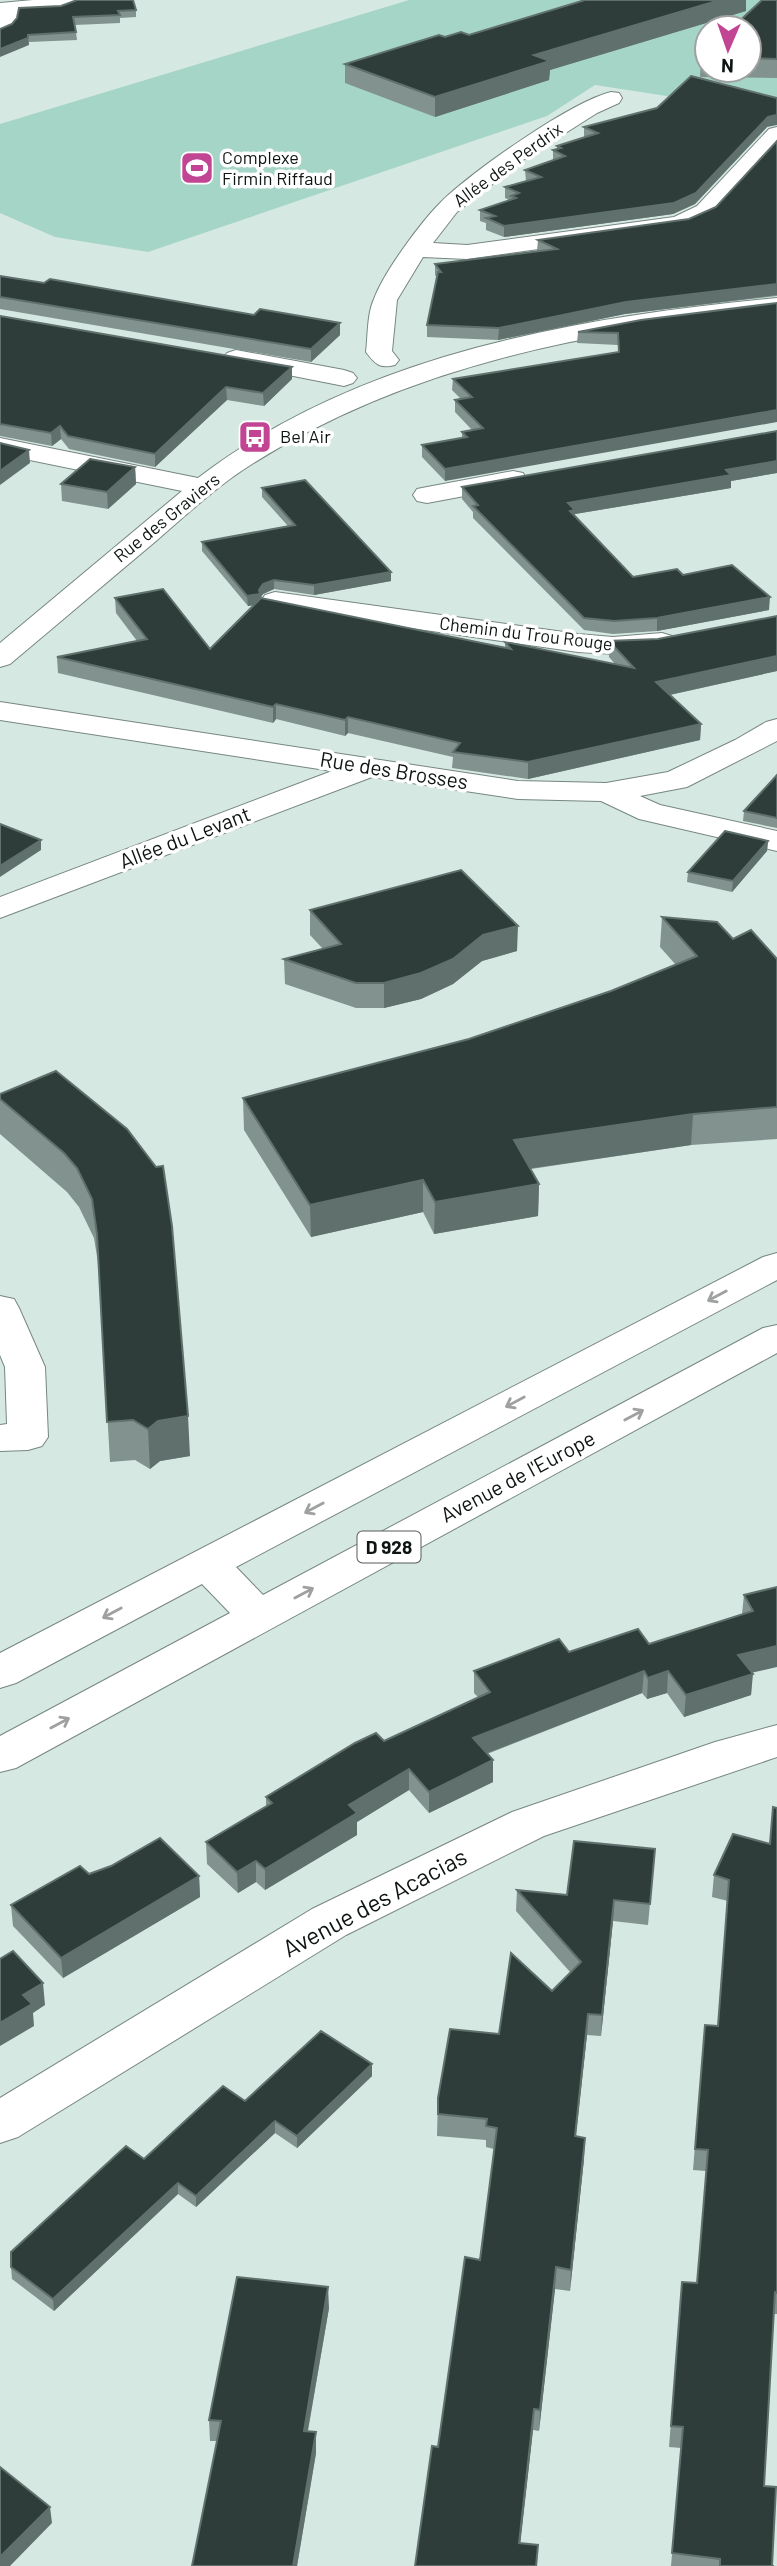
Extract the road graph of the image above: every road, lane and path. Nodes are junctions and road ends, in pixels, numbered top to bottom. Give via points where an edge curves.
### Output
1 (67, 2) edge
2 (4, 16) edge
3 (611, 98) dead end
4 (776, 128) edge
5 (416, 249) junction
6 (777, 304) edge
7 (219, 355) edge
8 (386, 360) junction
9 (438, 367) junction
10 (348, 390) junction
11 (0, 446) edge
12 (543, 473) edge
13 (204, 486) junction
14 (427, 495) dead end
15 (275, 601) edge
16 (683, 638) edge
17 (0, 658) edge
18 (0, 711) edge
19 (777, 728) edge
20 (370, 767) junction
21 (606, 792) junction
22 (777, 841) edge
23 (0, 908) edge
24 (777, 1265) edge
25 (0, 1308) edge
26 (777, 1337) edge
27 (0, 1438) edge
28 (208, 1563) junction
29 (259, 1616) junction
30 (0, 1672) edge
31 (777, 1741) edge
32 (0, 1756) edge
33 (0, 2123) edge

1 - 2 street via 65,23
3 - 5 street, Allée des Perdrix via 515,155 449,207
4 - 5 street via 705,211 680,223 467,252
5 - 8 street, Allée des Perdrix via 385,300 379,352
6 - 9 street, Rue des Graviers via 653,318 562,335
7 - 10 street
8 - 9 street, Rue des Graviers
8 - 10 street, Rue des Graviers via 347,372
9 - 10 street, Rue des Graviers
10 - 13 street, Rue des Graviers
11 - 13 street
12 - 14 street
13 - 17 street, Rue des Graviers
15 - 16 street, Chemin du Trou Rouge via 578,643 613,646
18 - 20 street, Rue des Brosses
19 - 21 street, Rue des Brosses via 676,780
20 - 21 street, Rue des Brosses via 518,790
20 - 23 street, Allée du Levant
21 - 22 street via 650,812
24 -> 28 street
25 - 27 street via 25,1367 27,1437
29 -> 26 street, Avenue de l'Europe / D 928
28 - 29 street
28 -> 30 street
32 -> 29 street, Avenue de l'Europe / D 928
31 - 33 street, Avenue des Acacias via 528,1824 329,1922

